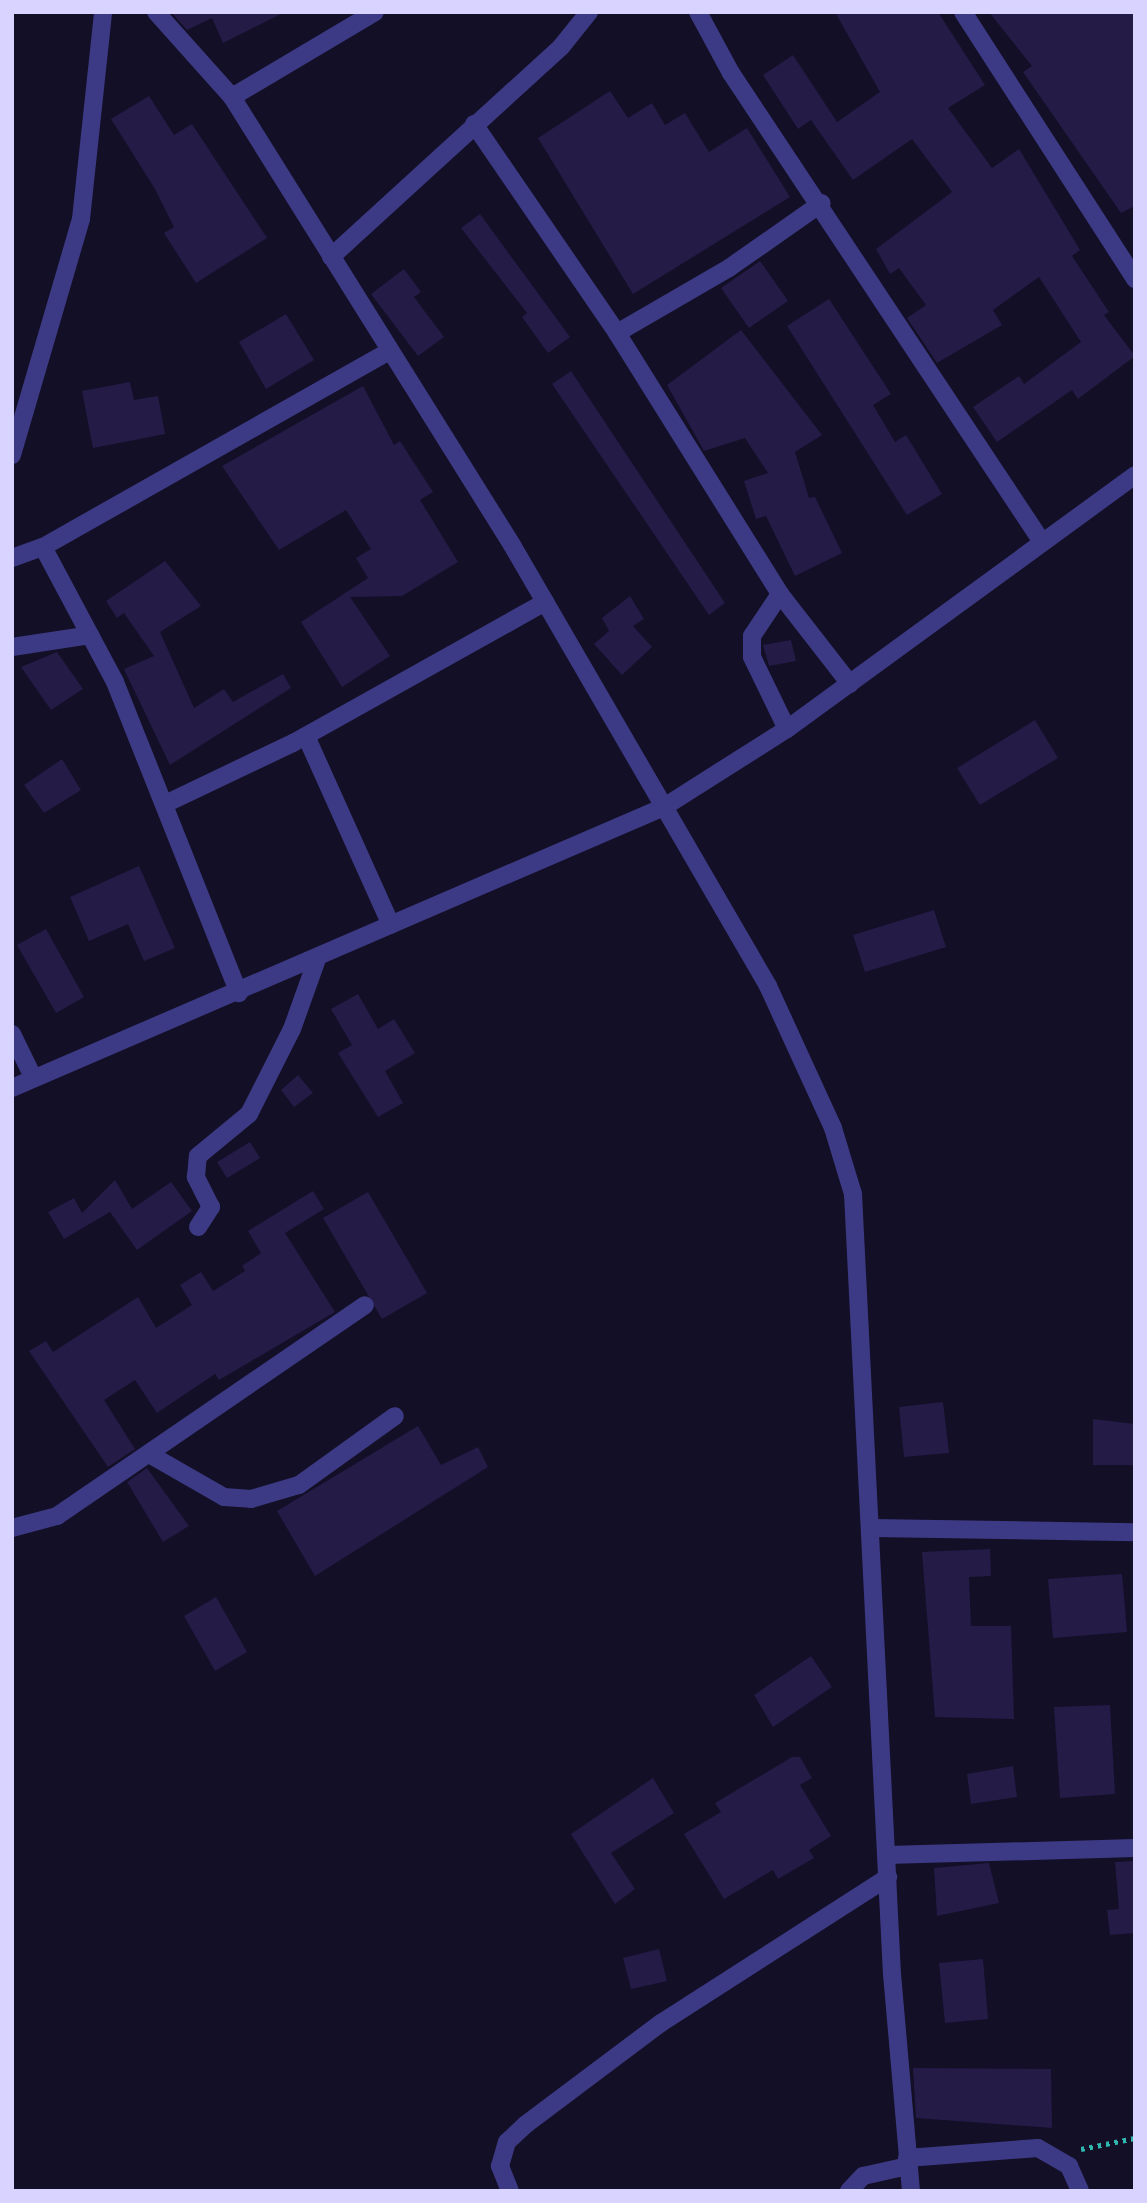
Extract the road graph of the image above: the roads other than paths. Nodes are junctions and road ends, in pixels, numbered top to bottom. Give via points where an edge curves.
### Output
1 (103, 12) edge
2 (156, 12) edge
3 (375, 12) edge
4 (589, 12) edge
5 (698, 12) edge
6 (962, 12) edge
7 (232, 97) junction
8 (474, 124) junction
9 (822, 203) junction
10 (331, 257) junction
11 (1135, 279) edge
12 (617, 333) junction
13 (387, 352) junction
14 (12, 455) edge
15 (1135, 475) edge
16 (1042, 542) junction
17 (43, 548) junction
18 (12, 558) edge
19 (780, 594) junction
20 (545, 602) junction
21 (90, 635) junction
22 (12, 647) edge
23 (850, 684) junction
24 (787, 729) junction
25 (306, 736) junction
26 (165, 804) junction
27 (664, 807) junction
28 (391, 925) junction
29 (317, 958) junction
30 (239, 993) junction
31 (12, 1034) edge
32 (33, 1077) junction
33 (12, 1088) edge
34 (198, 1227) dead end
35 (365, 1306) dead end
36 (395, 1416) dead end
37 (149, 1454) junction
38 (12, 1528) edge
39 (872, 1528) junction
40 (1135, 1532) edge
41 (1135, 1848) edge
42 (887, 1855) junction
43 (888, 1877) junction
44 (907, 2162) junction
45 (510, 2191) edge
46 (849, 2191) edge
47 (911, 2191) edge
48 (1080, 2191) edge

1 - 14 street via 81,219
2 - 7 street
3 - 7 street
4 - 8 street via 561,47
5 - 9 street via 731,73
6 - 11 street
7 - 10 street
8 - 10 street
8 - 12 street
9 - 12 street via 729,268
9 - 16 street
10 - 13 street
12 - 19 street
13 - 17 street
13 - 20 street
15 - 16 street
16 - 23 street
17 - 18 street
17 - 21 street
19 - 23 street
19 - 24 street via 752,636 752,657
20 - 25 street
20 - 27 street
21 - 22 street
21 - 26 street
23 - 24 street
24 - 27 street
25 - 26 street
25 - 28 street
26 - 30 street
27 - 28 street
27 - 39 street via 768,986 833,1128 853,1194
28 - 29 street
29 - 30 street
29 - 34 street via 292,1029 249,1114 198,1156 196,1177 211,1207
30 - 32 street
31 - 32 street
32 - 33 street
35 - 37 street
36 - 37 street via 299,1485 251,1499 224,1497
37 - 38 street via 57,1516 21,1531
39 - 40 street
39 - 42 street
41 - 42 street
42 - 43 street
43 - 44 street
43 - 45 street via 661,2023 526,2125 507,2142 500,2166
44 - 46 street via 863,2176
44 - 47 street
44 - 48 street via 1019,2148 1056,2155

